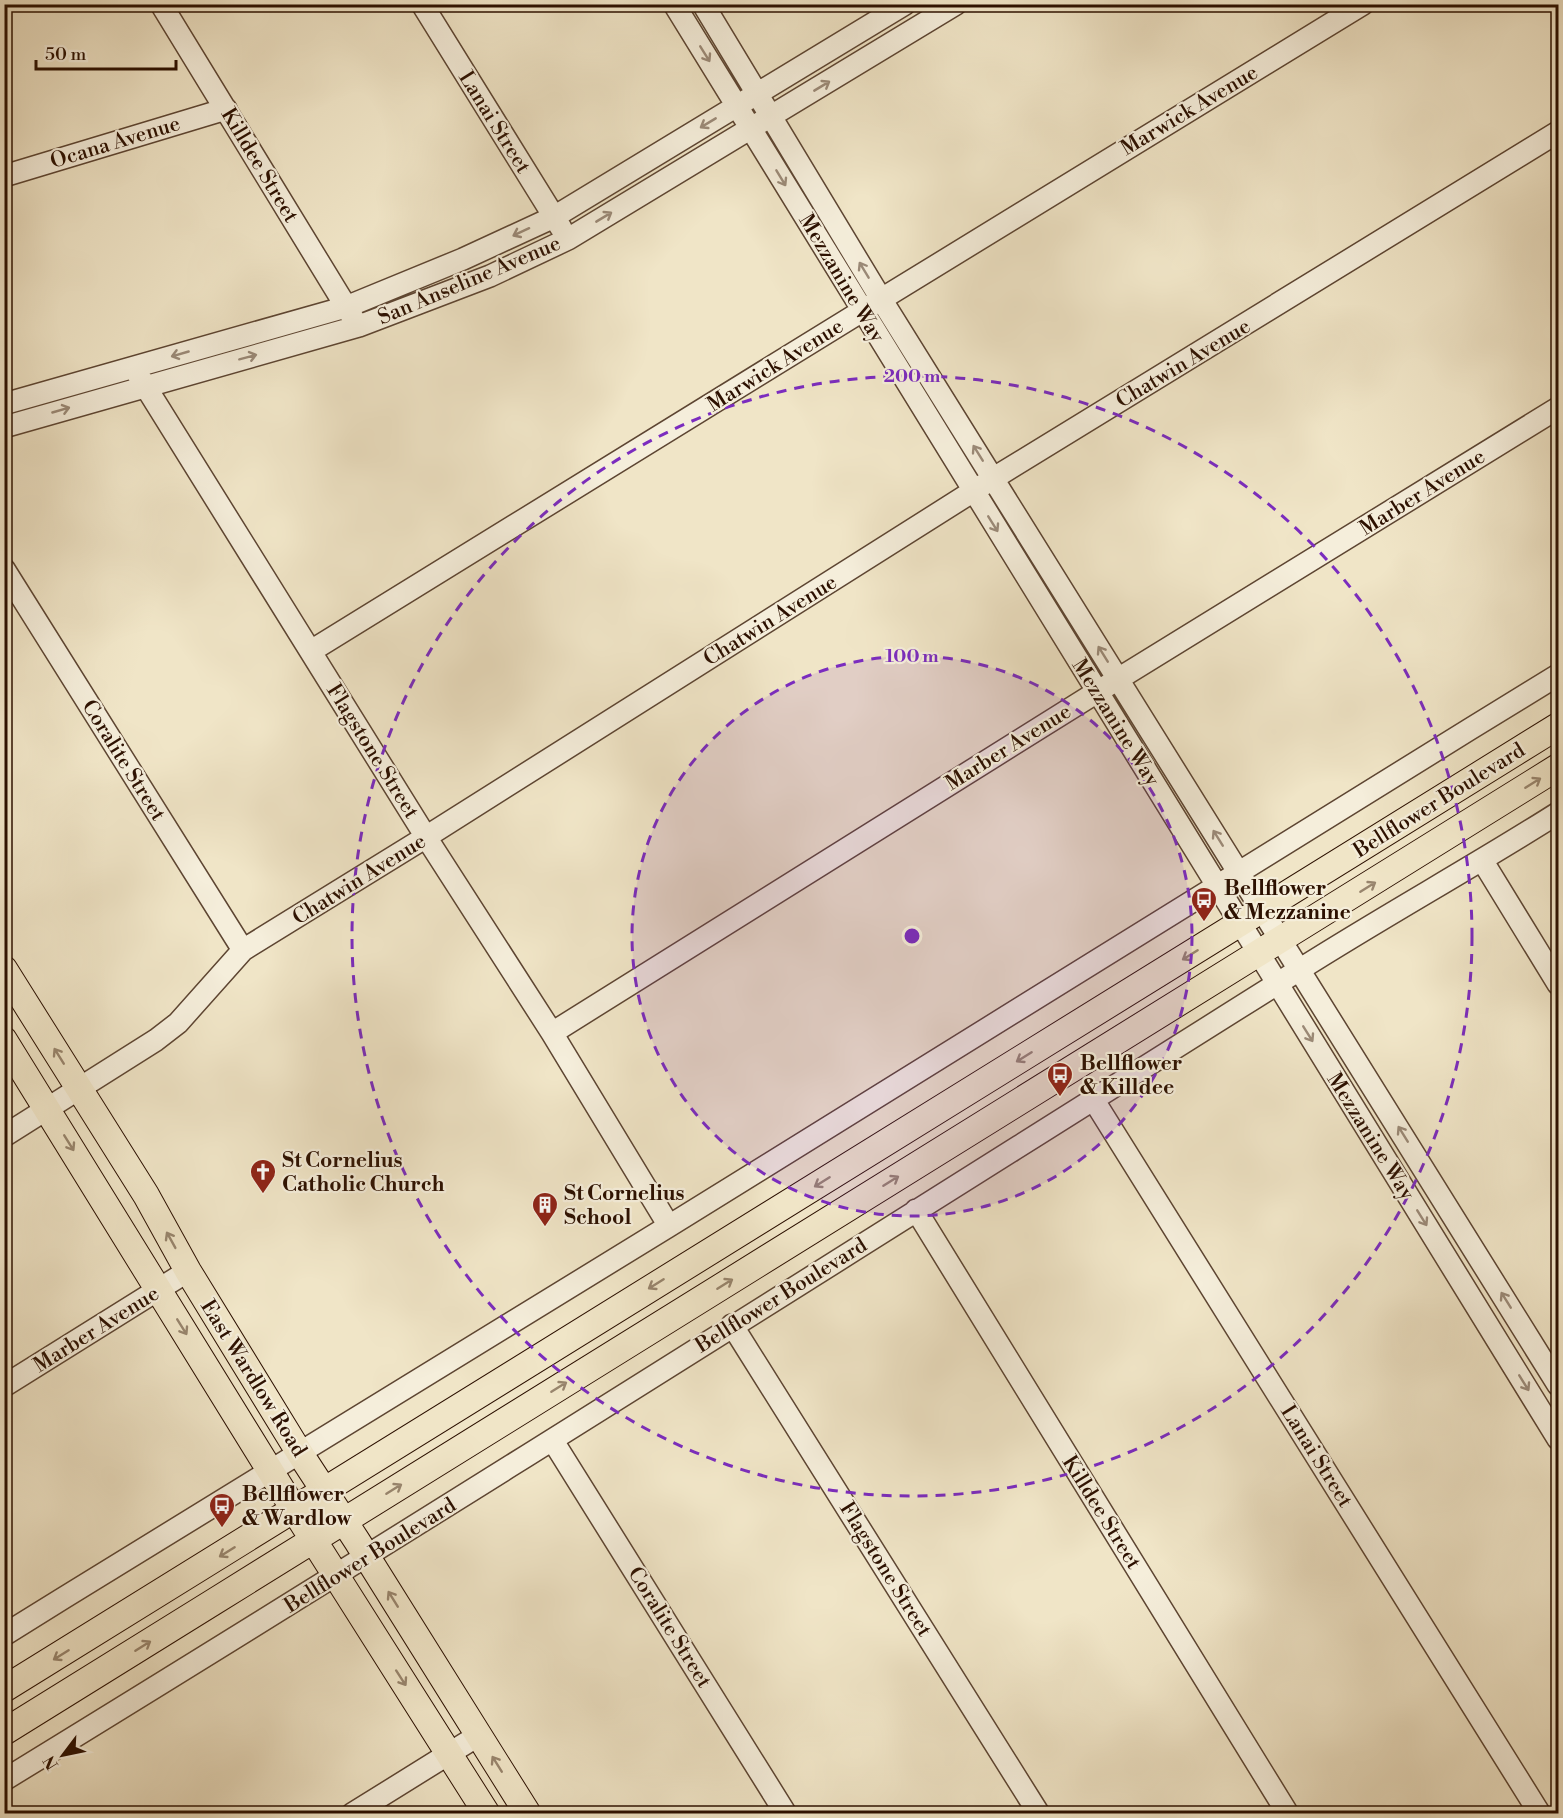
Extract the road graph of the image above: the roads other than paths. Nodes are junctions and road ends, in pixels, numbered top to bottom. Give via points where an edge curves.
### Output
1 (161, 4) edge
2 (422, 4) edge
3 (674, 4) edge
4 (703, 4) edge
5 (905, 4) edge
6 (1363, 4) edge
7 (953, 5) edge
8 (758, 93) junction
9 (737, 105) junction
10 (226, 109) junction
11 (772, 116) junction
12 (751, 128) junction
13 (1558, 132) edge
14 (4, 176) edge
15 (554, 217) junction
16 (568, 239) junction
17 (881, 299) junction
18 (346, 307) junction
19 (862, 311) junction
20 (358, 326) junction
21 (139, 377) junction
22 (4, 404) edge
23 (1558, 408) edge
24 (4, 427) edge
25 (994, 478) junction
26 (973, 492) junction
27 (4, 569) edge
28 (311, 651) junction
29 (1558, 675) edge
30 (1118, 679) junction
31 (1097, 692) junction
32 (1558, 726) edge
33 (1558, 767) edge
34 (1558, 813) edge
35 (426, 837) junction
36 (1482, 860) junction
37 (1238, 871) junction
38 (1216, 885) junction
39 (1263, 910) junction
40 (1240, 924) junction
41 (1282, 940) junction
42 (243, 950) junction
43 (1259, 955) junction
44 (4, 969) edge
45 (1300, 970) junction
46 (1277, 984) junction
47 (1558, 984) edge
48 (552, 1033) junction
49 (4, 1040) edge
50 (80, 1089) junction
51 (1093, 1099) junction
52 (48, 1109) junction
53 (4, 1136) edge
54 (916, 1210) junction
55 (669, 1226) junction
56 (188, 1271) junction
57 (159, 1289) junction
58 (732, 1325) junction
59 (1558, 1385) edge
60 (4, 1386) edge
61 (1558, 1439) edge
62 (553, 1441) junction
63 (299, 1452) junction
64 (270, 1469) junction
65 (325, 1491) junction
66 (295, 1511) junction
67 (344, 1520) junction
68 (314, 1540) junction
69 (367, 1556) junction
70 (336, 1576) junction
71 (4, 1635) edge
72 (4, 1689) edge
73 (4, 1732) edge
74 (479, 1735) junction
75 (449, 1753) junction
76 (4, 1780) edge
77 (352, 1814) edge
78 (487, 1814) edge
79 (528, 1814) edge
80 (786, 1814) edge
81 (1039, 1814) edge
82 (1288, 1814) edge
83 (1540, 1814) edge

1 - 10 street, Killdee Street
2 - 15 street, Lanai Street
3 -> 9 street, Mezzanine Way
4 - 8 street, Mezzanine Way
5 - 8 street, San Anseline Avenue
6 - 17 street, Marwick Avenue
11 -> 7 street, San Anseline Avenue
8 - 9 street, San Anseline Avenue
8 - 11 street, Mezzanine Way
9 - 12 street, Mezzanine Way
9 -> 15 street, San Anseline Avenue
10 - 14 street, Ocana Avenue
10 - 18 street, Killdee Street
11 - 12 street, San Anseline Avenue
17 -> 11 street, Mezzanine Way
16 -> 12 street, San Anseline Avenue
12 -> 19 street, Mezzanine Way
13 - 25 street, Chatwin Avenue
15 - 16 street, Lanai Street
15 -> 18 street, San Anseline Avenue
16 - 20 street, San Anseline Avenue via 490,276
17 - 19 street, Marwick Avenue
25 -> 17 street, Mezzanine Way
18 - 20 street, Killdee Street
18 -> 21 street, San Anseline Avenue
19 - 26 street, Mezzanine Way
19 - 28 street, Marwick Avenue
21 -> 20 street, San Anseline Avenue
21 - 22 street, San Anseline Avenue
24 -> 21 street, San Anseline Avenue
21 - 28 street, Flagstone Street
23 - 30 street, Marber Avenue
25 - 26 street, Chatwin Avenue
30 -> 25 street, Mezzanine Way
26 -> 31 street, Mezzanine Way
26 - 35 street, Chatwin Avenue
27 - 42 street, Coralite Street
28 - 35 street, Flagstone Street
29 - 37 street, Bellflower Boulevard
30 - 31 street, Marber Avenue
37 -> 30 street, Mezzanine Way
31 - 38 street, Mezzanine Way
31 - 48 street, Marber Avenue
32 - 39 main road, Bellflower Boulevard
41 -> 33 main road, Bellflower Boulevard
34 - 36 street, Bellflower Boulevard
35 - 42 street, Chatwin Avenue
35 - 48 street, Flagstone Street
36 - 45 street, Bellflower Boulevard
36 - 47 street
37 - 38 street, Bellflower Boulevard
37 - 39 street, Mezzanine Way
38 - 40 street, Mezzanine Way
38 - 55 street, Bellflower Boulevard
39 - 40 main road, Bellflower Boulevard
39 - 41 street, Mezzanine Way
40 - 43 street, Mezzanine Way
40 -> 65 main road, Bellflower Boulevard
41 - 43 main road, Bellflower Boulevard
41 - 45 street, Mezzanine Way
42 - 50 street, Chatwin Avenue via 178,1023
43 - 46 street, Mezzanine Way
67 -> 43 main road, Bellflower Boulevard
50 -> 44 main road, East Wardlow Road
45 - 46 street, Bellflower Boulevard
59 -> 45 street, Mezzanine Way
46 - 51 street, Bellflower Boulevard
46 -> 61 street, Mezzanine Way
48 - 55 street, Flagstone Street
49 - 52 main road, East Wardlow Road
50 - 52 street, Chatwin Avenue
56 -> 50 main road, East Wardlow Road
51 - 54 street, Bellflower Boulevard
51 - 83 street, Lanai Street
52 - 53 street, Chatwin Avenue
52 -> 57 main road, East Wardlow Road
54 - 58 street, Bellflower Boulevard
54 - 82 street, Killdee Street
55 - 63 street, Bellflower Boulevard
56 - 57 street, Marber Avenue
56 - 63 main road, East Wardlow Road
57 - 60 street, Marber Avenue
57 -> 64 main road, East Wardlow Road
58 - 62 street, Bellflower Boulevard
58 - 81 street, Flagstone Street
62 - 69 street, Bellflower Boulevard
62 - 80 street, Coralite Street
63 - 64 street, Bellflower Boulevard
63 - 65 main road, East Wardlow Road
64 - 66 main road, East Wardlow Road
64 - 71 street, Bellflower Boulevard
65 - 66 main road, Bellflower Boulevard
65 - 67 main road, East Wardlow Road
66 - 68 main road, East Wardlow Road
66 -> 72 main road, Bellflower Boulevard
67 - 68 main road, Bellflower Boulevard
67 - 69 main road, East Wardlow Road
68 - 70 main road, East Wardlow Road
73 -> 68 main road, Bellflower Boulevard
69 - 70 street, Bellflower Boulevard
74 -> 69 main road, East Wardlow Road
70 -> 75 main road, East Wardlow Road
70 - 76 street, Bellflower Boulevard
74 - 75 street
79 -> 74 main road, East Wardlow Road
75 - 77 street
75 - 78 main road, East Wardlow Road

